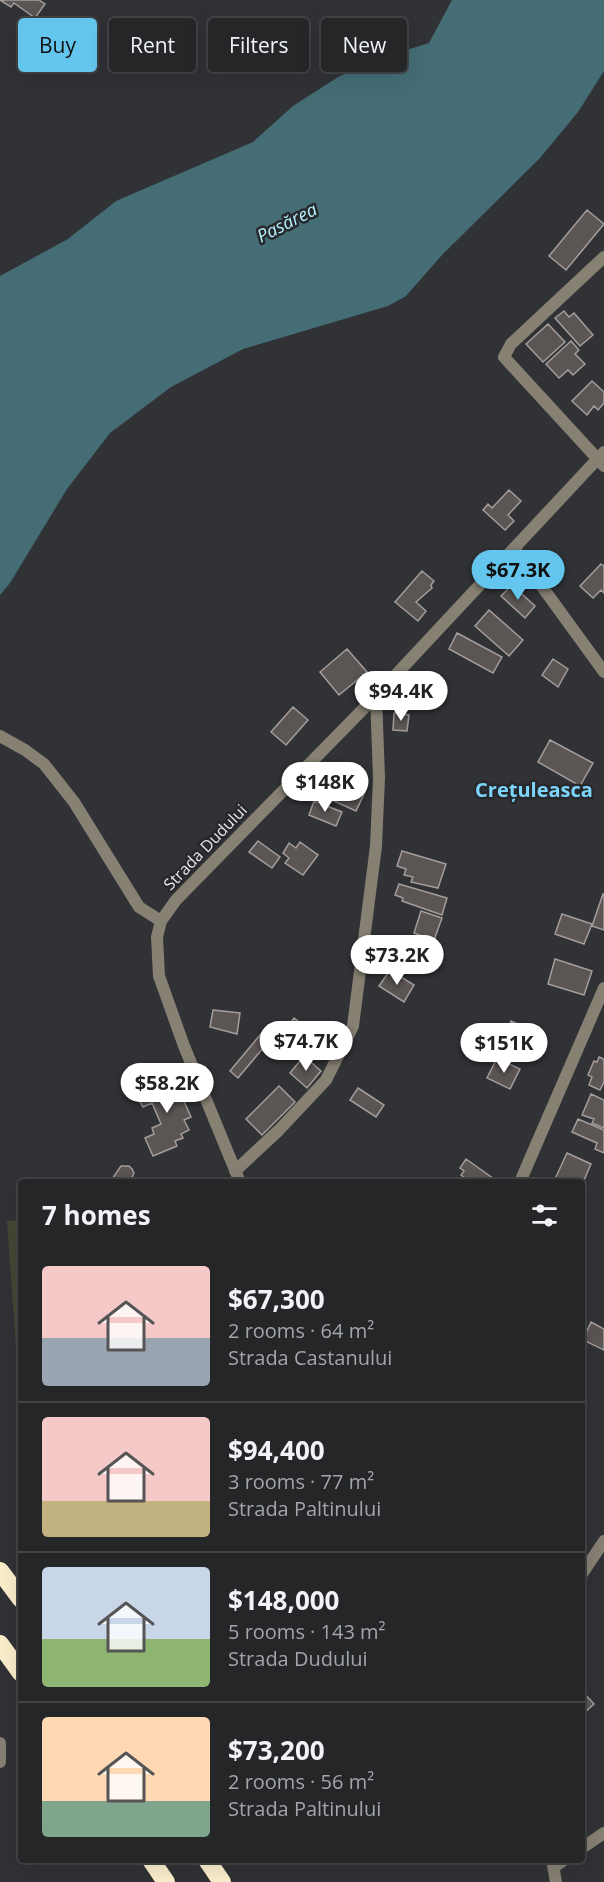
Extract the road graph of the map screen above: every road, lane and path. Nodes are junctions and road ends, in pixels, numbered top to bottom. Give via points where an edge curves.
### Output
1 (604, 257) edge
2 (602, 459) edge
3 (514, 548) junction
4 (604, 672) edge
5 (376, 696) junction
6 (0, 736) edge
7 (161, 921) junction
8 (604, 988) edge
9 (238, 1176) edge
10 (521, 1179) edge
11 (604, 1541) edge
12 (585, 1570) edge
13 (0, 1571) edge
14 (18, 1595) edge
15 (0, 1644) edge
16 (18, 1669) edge
17 (0, 1743) edge
18 (0, 1762) edge
19 (604, 1833) edge
20 (585, 1846) edge
21 (153, 1863) edge
22 (209, 1863) edge
23 (556, 1863) edge
24 (166, 1882) edge
25 (222, 1882) edge
26 (556, 1882) edge

1 - 2 street via 511,344 504,357
2 - 3 street, Strada Dudului
3 - 4 street
3 - 5 street, Strada Dudului
5 - 7 street, Strada Dudului via 176,900
5 - 9 street via 380,778 376,846 353,1026 326,1080
6 - 7 street via 44,764 74,802 139,907
7 - 9 street via 157,937 159,976
8 - 10 street
11 - 12 street
13 - 14 highway
15 - 16 highway
17 - 18 street
19 - 20 street
21 - 24 highway
22 - 25 highway
23 - 26 street

